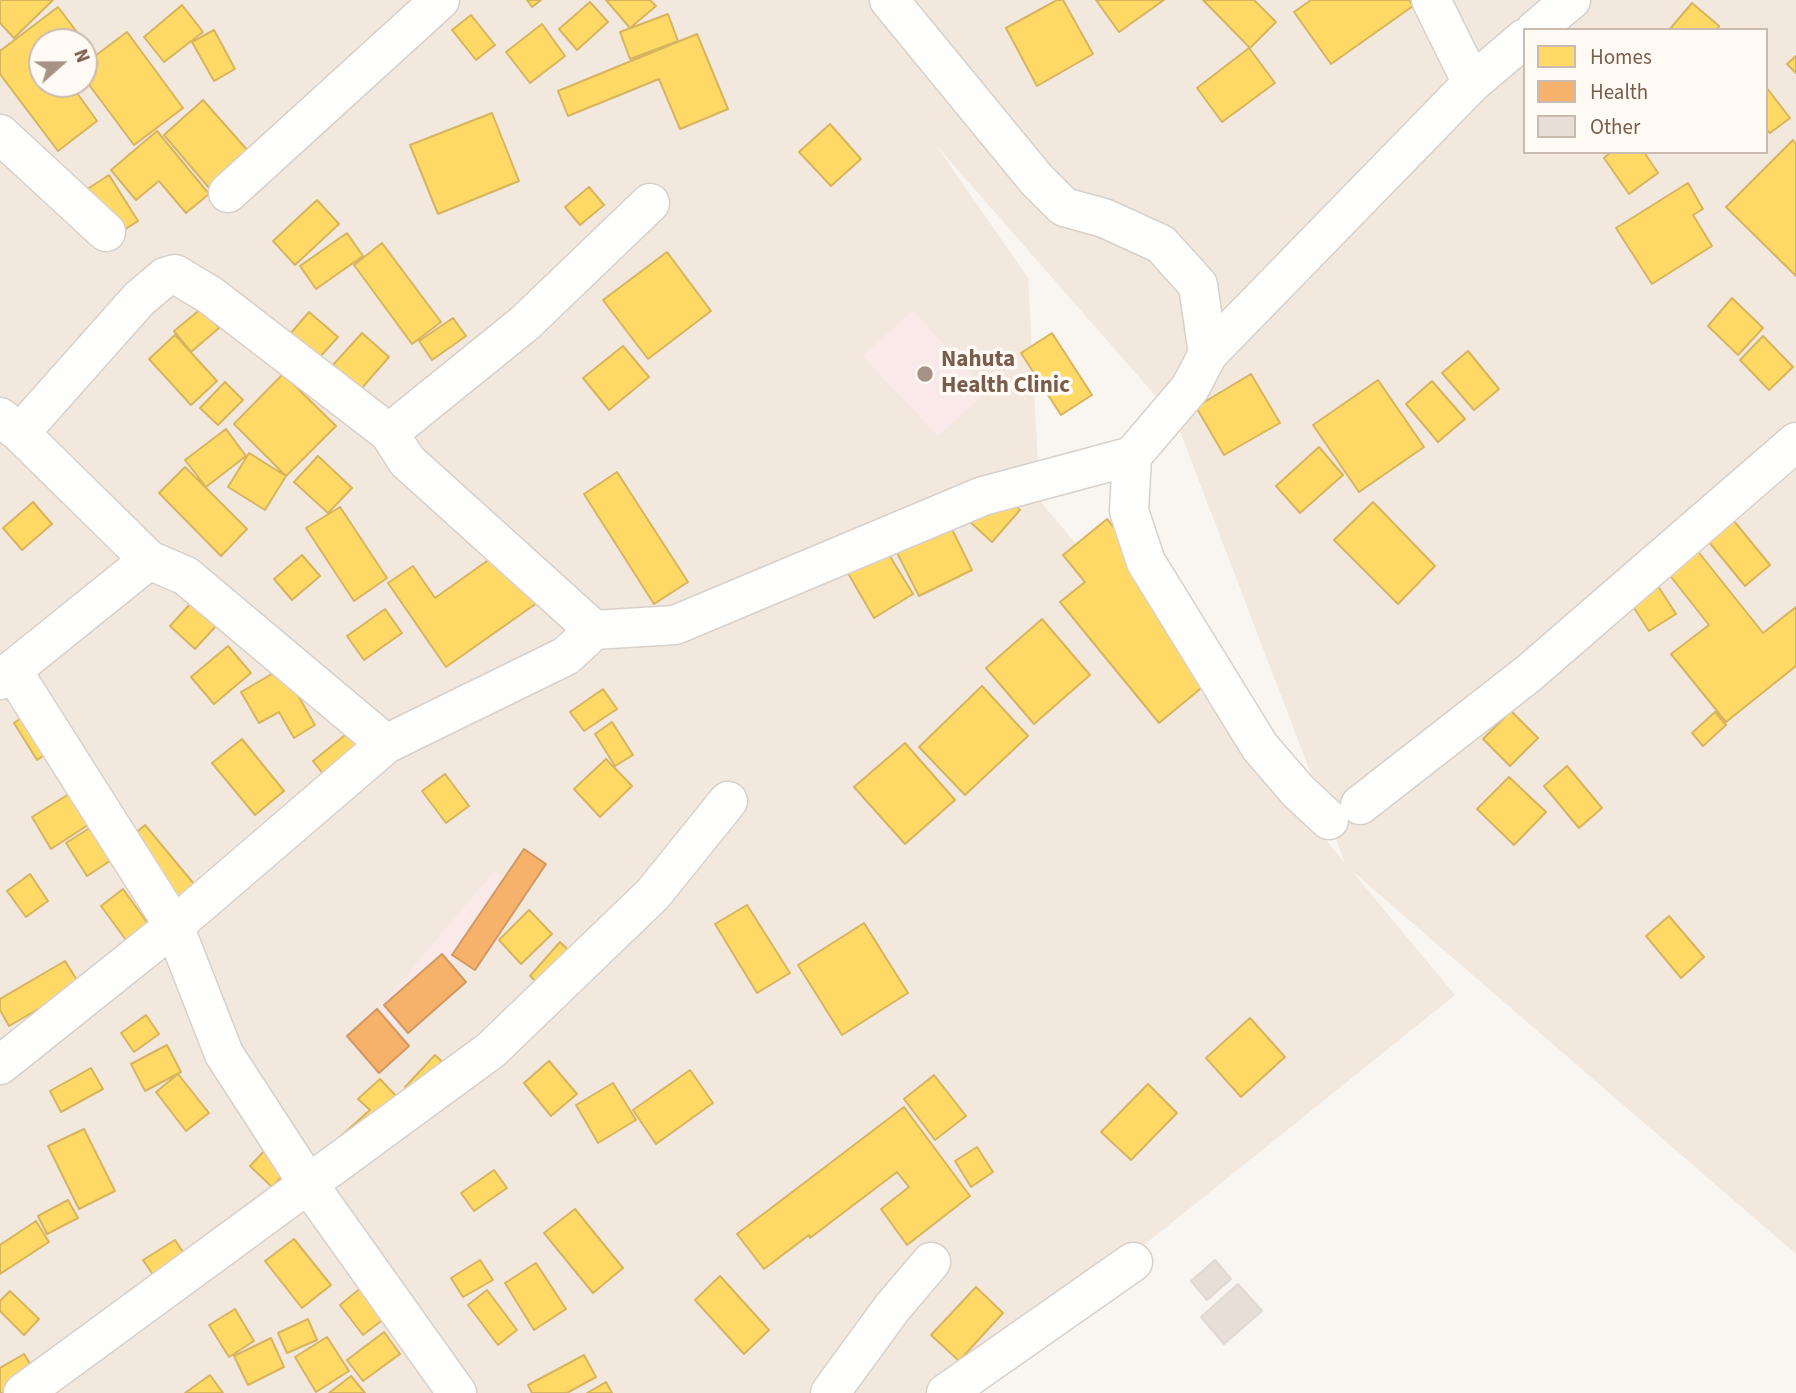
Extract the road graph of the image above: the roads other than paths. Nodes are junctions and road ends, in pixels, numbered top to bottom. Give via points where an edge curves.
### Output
1 (440, 0) edge
2 (889, 0) edge
3 (1431, 0) edge
4 (1571, 0) edge
5 (1537, 28) edge
6 (1523, 40) edge
7 (1472, 83) junction
8 (0, 134) edge
9 (228, 192) dead end
10 (650, 203) dead end
11 (106, 232) dead end
12 (1208, 354) junction
13 (10, 425) edge
14 (388, 433) junction
15 (1796, 442) edge
16 (1132, 456) junction
17 (149, 560) junction
18 (594, 630) junction
19 (4, 676) edge
20 (386, 744) junction
21 (728, 801) dead end
22 (174, 926) junction
23 (0, 1065) edge
24 (309, 1185) junction
25 (932, 1262) dead end
26 (1133, 1262) dead end
27 (23, 1393) edge
28 (457, 1393) edge
29 (830, 1393) edge
30 (946, 1393) edge

1 - 9 street
2 - 12 street via 1064,207 1104,218 1161,244 1198,285
3 - 7 street
4 - 5 street
6 - 7 street
7 - 12 street
8 - 11 street
10 - 14 street via 525,323
12 - 16 street via 1190,388
13 - 14 street via 139,299 175,274 210,295
13 - 17 street
14 - 18 street via 407,461
15 - 16 street via 1528,674 1344,813 1297,791 1260,747 1146,562 1129,511
16 - 18 street via 984,496 676,625
17 - 19 street
17 - 20 street via 186,576
18 - 20 street via 566,656
19 - 22 street
20 - 22 street
21 - 24 street via 653,894 491,1050
22 - 23 street
22 - 24 street via 223,1054
24 - 27 street
24 - 28 street
25 - 29 street
26 - 30 street

